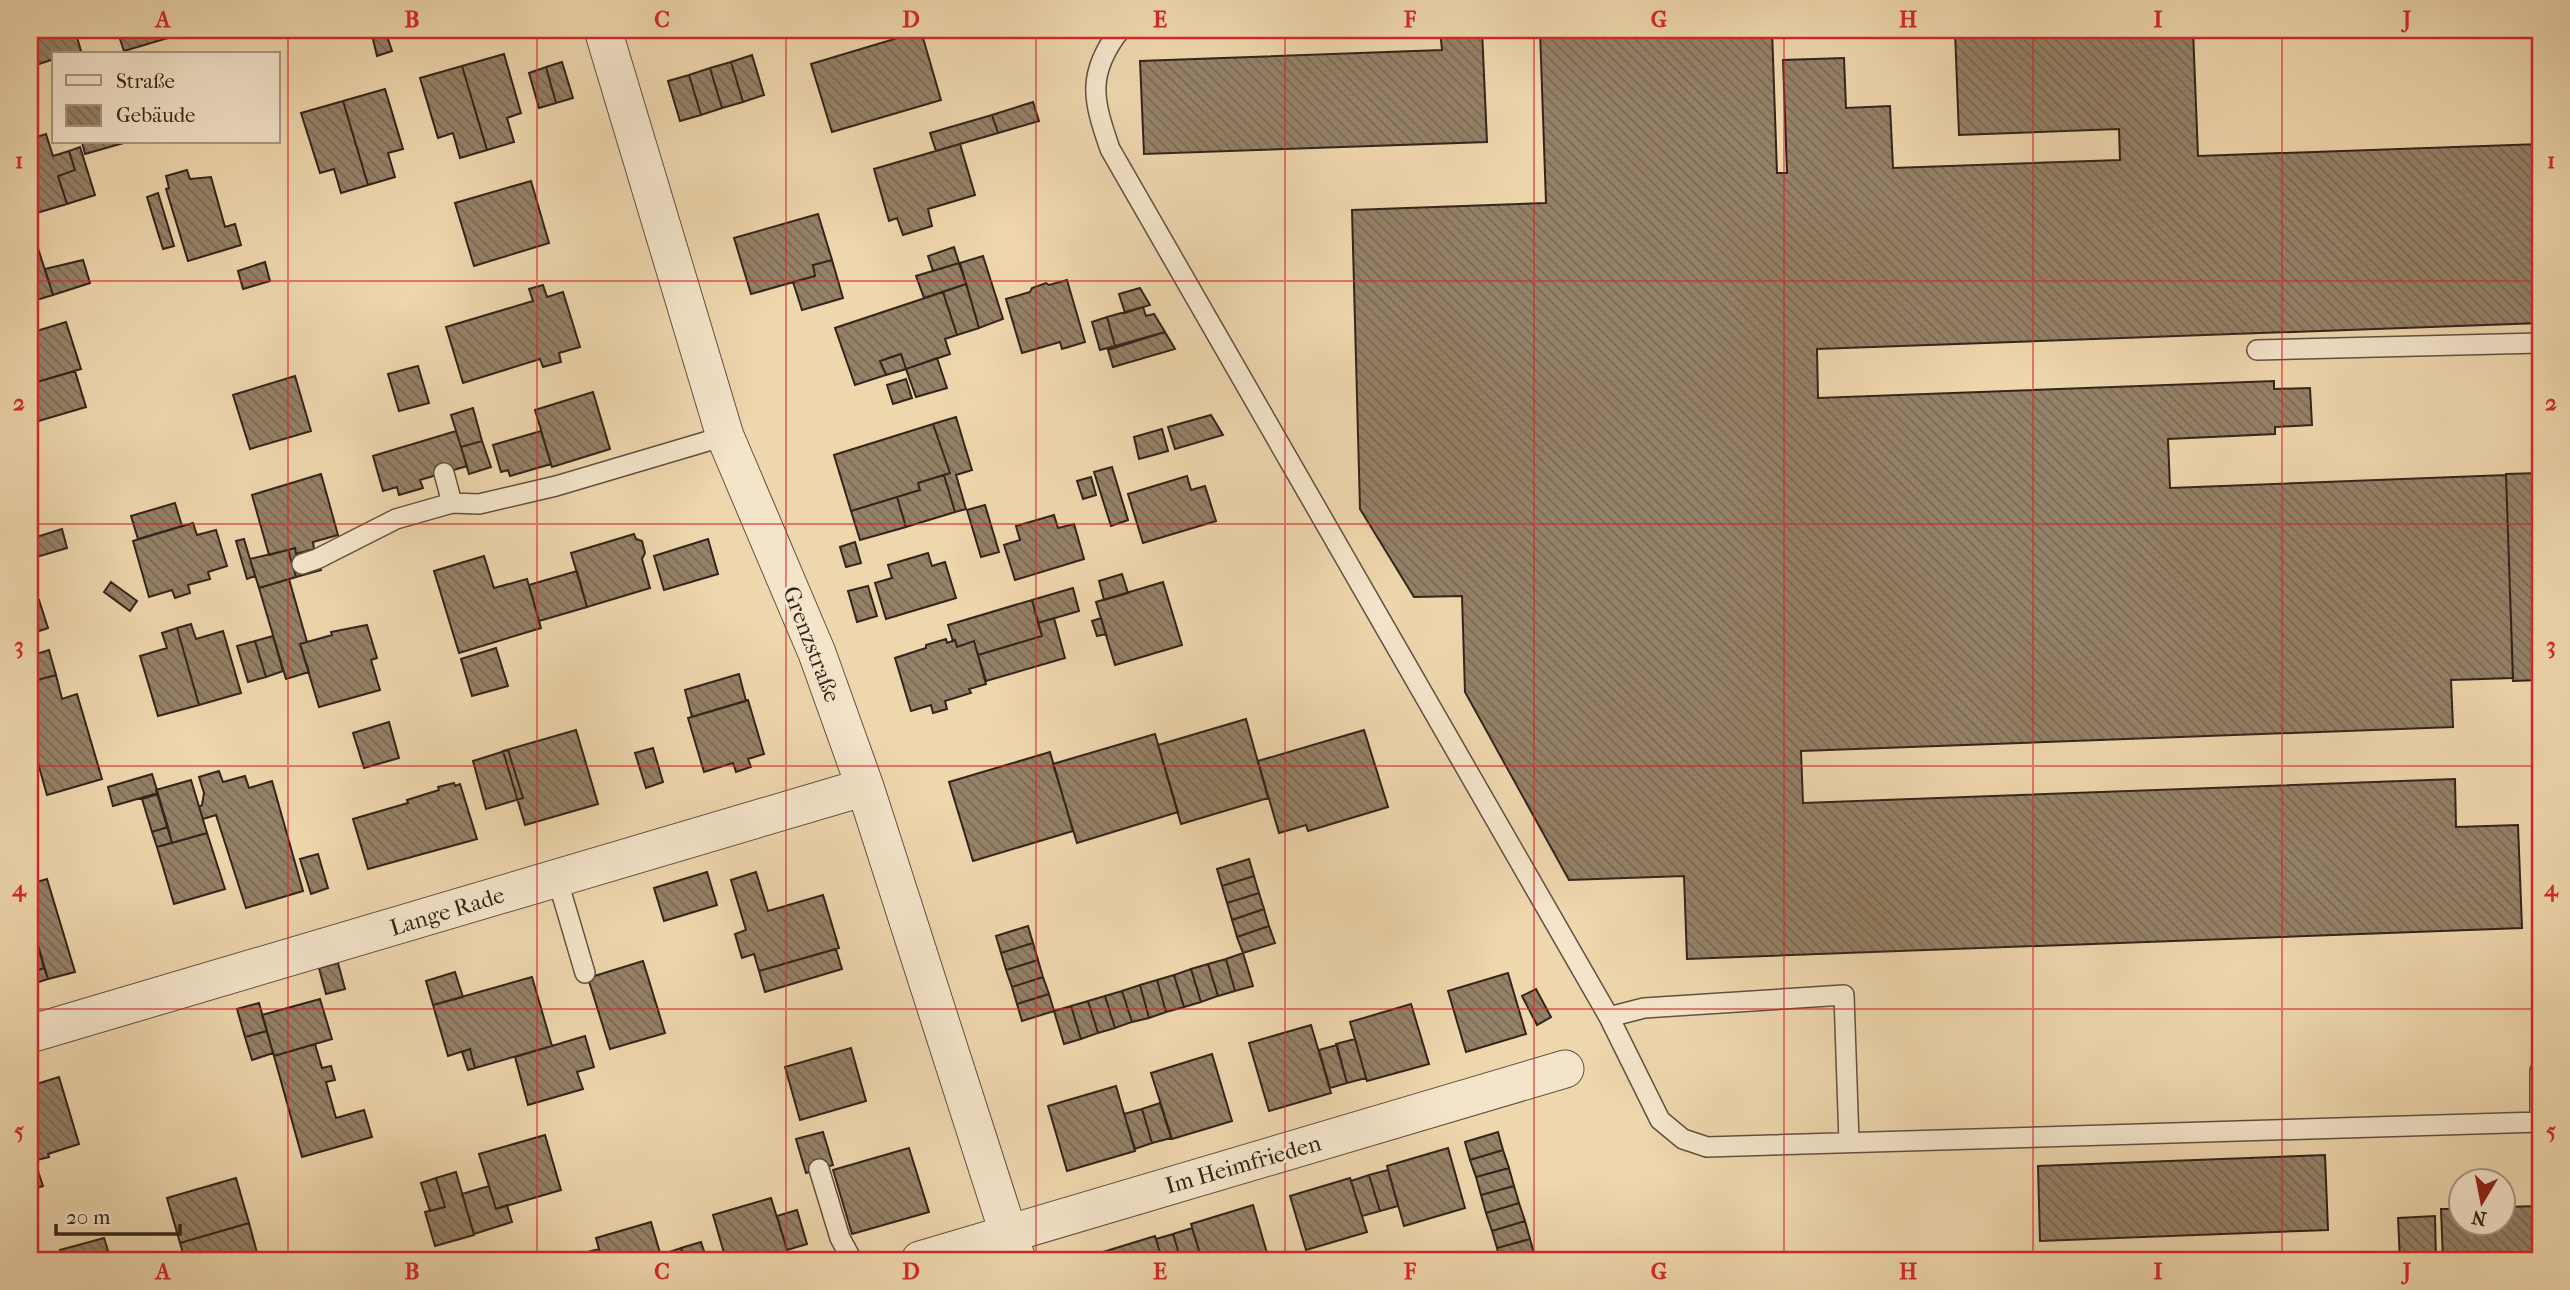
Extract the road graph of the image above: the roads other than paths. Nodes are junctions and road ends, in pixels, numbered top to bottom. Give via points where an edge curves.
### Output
1 (603, 30) edge
2 (1120, 30) edge
3 (2540, 343) edge
4 (2257, 350) dead end
5 (725, 436) junction
6 (444, 473) dead end
7 (452, 503) junction
8 (302, 564) dead end
9 (865, 787) junction
10 (557, 878) junction
11 (585, 973) dead end
12 (1609, 1017) junction
13 (30, 1034) edge
14 (1565, 1069) dead end
15 (2540, 1071) edge
16 (1849, 1142) junction
17 (819, 1169) dead end
18 (1013, 1247) edge
19 (852, 1260) edge
20 (920, 1260) edge

1 - 5 street, Grenzstraße
2 - 12 lane via 1096,74 1096,110 1110,149
3 - 4 lane
5 - 7 lane via 556,486 478,504
5 - 9 street, Grenzstraße via 812,641
6 - 7 lane
7 - 8 lane via 396,519
9 - 10 street, Lange Rade
9 - 18 street, Grenzstraße
10 - 11 lane
10 - 13 street, Lange Rade
12 - 16 lane via 1660,1120 1683,1139 1707,1147
12 - 16 lane via 1644,1008 1844,995
14 - 18 street, Im Heimfrieden
15 - 16 lane via 2540,1122
17 - 19 lane via 840,1238
18 - 20 street, Im Heimfrieden

